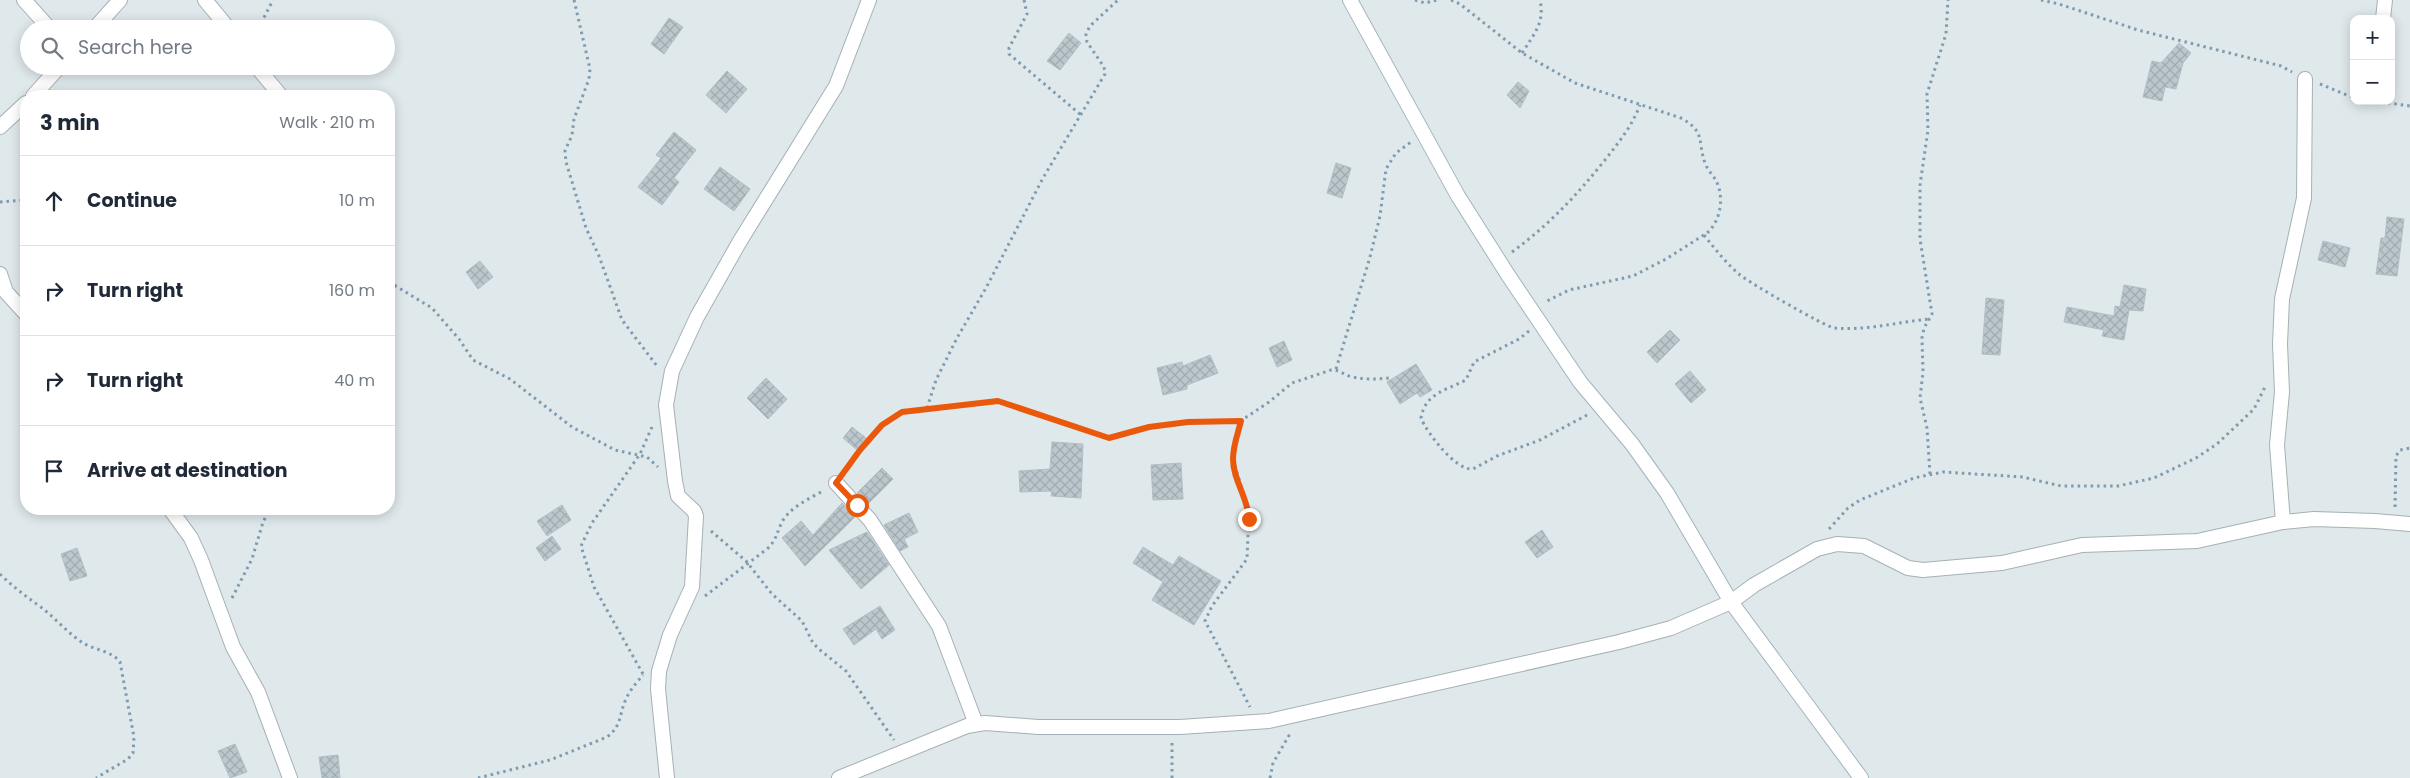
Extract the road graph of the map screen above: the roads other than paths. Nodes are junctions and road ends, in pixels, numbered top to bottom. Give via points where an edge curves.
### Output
1 (24, 0) edge
2 (120, 0) edge
3 (205, 0) edge
4 (869, 0) edge
5 (1350, 0) edge
6 (2385, 0) edge
7 (2383, 15) edge
8 (42, 20) edge
9 (102, 20) edge
10 (222, 20) edge
11 (52, 75) edge
12 (264, 75) edge
13 (2305, 79) road end
14 (38, 90) edge
15 (276, 90) edge
16 (20, 109) edge
17 (0, 127) edge
18 (0, 274) edge
19 (20, 307) edge
20 (836, 483) road end
21 (175, 515) edge
22 (2283, 522) junction
23 (2410, 524) edge
24 (1731, 602) junction
25 (976, 724) junction
26 (290, 778) edge
27 (668, 778) edge
28 (839, 778) edge
29 (1861, 778) edge

1 - 8 street
2 - 9 street
3 - 10 street
4 - 27 street via 836,86 740,241 697,317 672,371 666,405 675,481 678,496 696,516 693,581 659,671 658,689
5 - 24 street via 1458,196 1530,310 1580,382 1603,407 1667,493
6 - 7 street
11 - 14 street
12 - 15 street
13 - 22 street via 2304,198 2281,308 2282,392 2277,445
16 - 17 street
18 - 19 street via 6,292
20 - 25 street via 870,520 939,626
21 - 26 street via 198,552 233,647 258,692
22 - 23 street via 2314,519
22 - 24 street via 2197,541 2082,545 2002,563 1923,570 1908,568 1864,546 1836,544 1818,549 1754,585
24 - 25 street via 1671,628 1619,642 1256,722 1170,727
24 - 29 street
25 - 28 street

